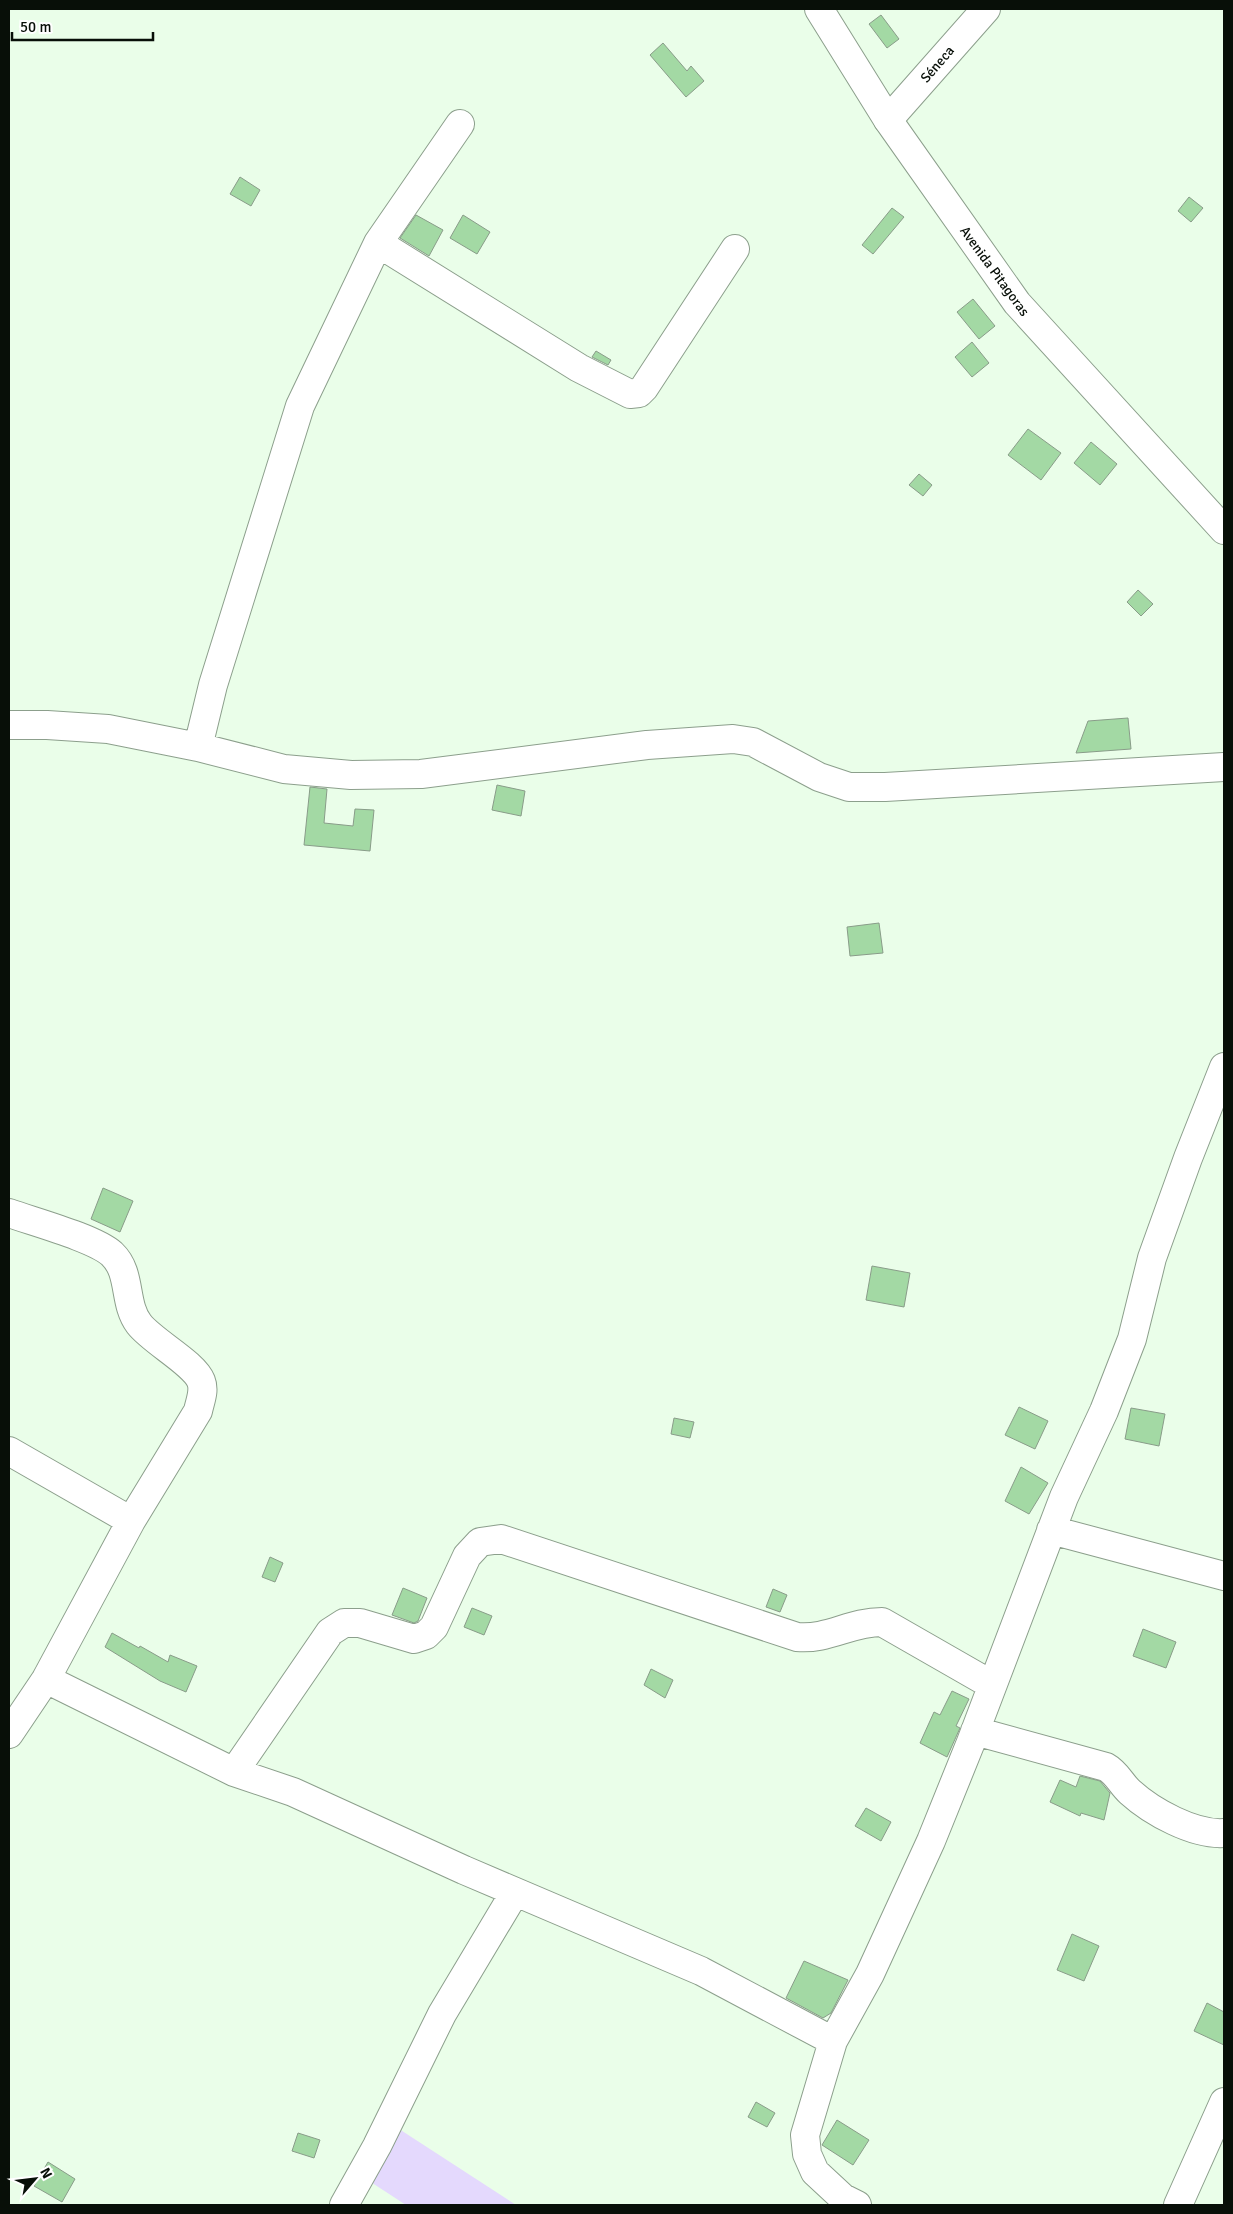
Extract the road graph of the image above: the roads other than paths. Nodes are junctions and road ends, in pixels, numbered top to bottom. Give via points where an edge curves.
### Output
1 (819, 9) edge
2 (986, 9) edge
3 (888, 120) junction
4 (460, 124) dead end
5 (378, 243) junction
6 (735, 249) dead end
7 (1224, 530) edge
8 (9, 725) edge
9 (198, 747) junction
10 (1224, 767) edge
11 (1224, 1067) edge
12 (9, 1213) edge
13 (9, 1452) edge
14 (131, 1521) junction
15 (1051, 1530) junction
16 (1224, 1576) edge
17 (46, 1679) junction
18 (992, 1685) junction
19 (975, 1731) junction
20 (9, 1734) edge
21 (234, 1772) junction
22 (1224, 1833) edge
23 (515, 1892) junction
24 (833, 2041) junction
25 (1224, 2102) edge
26 (846, 2203) edge
27 (344, 2205) edge
28 (1178, 2205) edge

1 - 3 street, Avenida Pitagoras
2 - 3 street, Séneca
3 - 7 street, Avenida Pitagoras via 1016,304
4 - 5 street
5 - 6 street via 579,368 630,394 644,388
5 - 9 street via 300,406 213,685
8 - 9 street via 108,729
9 - 10 street via 284,769 351,775 421,774 647,745 733,739 752,742 819,777 849,787
11 - 15 street via 1152,1258 1132,1339
12 - 14 street via 96,1244 112,1254 126,1277 137,1322 193,1370 201,1381 198,1411
13 - 14 street
14 - 17 street
15 - 16 street
15 - 18 street
17 - 20 street
17 - 21 street
18 - 19 street
18 - 21 street via 882,1622 865,1622 810,1638 797,1637 501,1539 480,1542 467,1556 434,1627 426,1635 414,1638 360,1623 344,1623 330,1632
19 - 22 street via 1106,1767 1152,1811 1181,1823
19 - 24 street via 927,1850 870,1974
21 - 23 street via 293,1792
23 - 24 street via 701,1971
23 - 27 street via 442,2014
24 - 26 street via 805,2135 807,2154 815,2172
25 - 28 street

